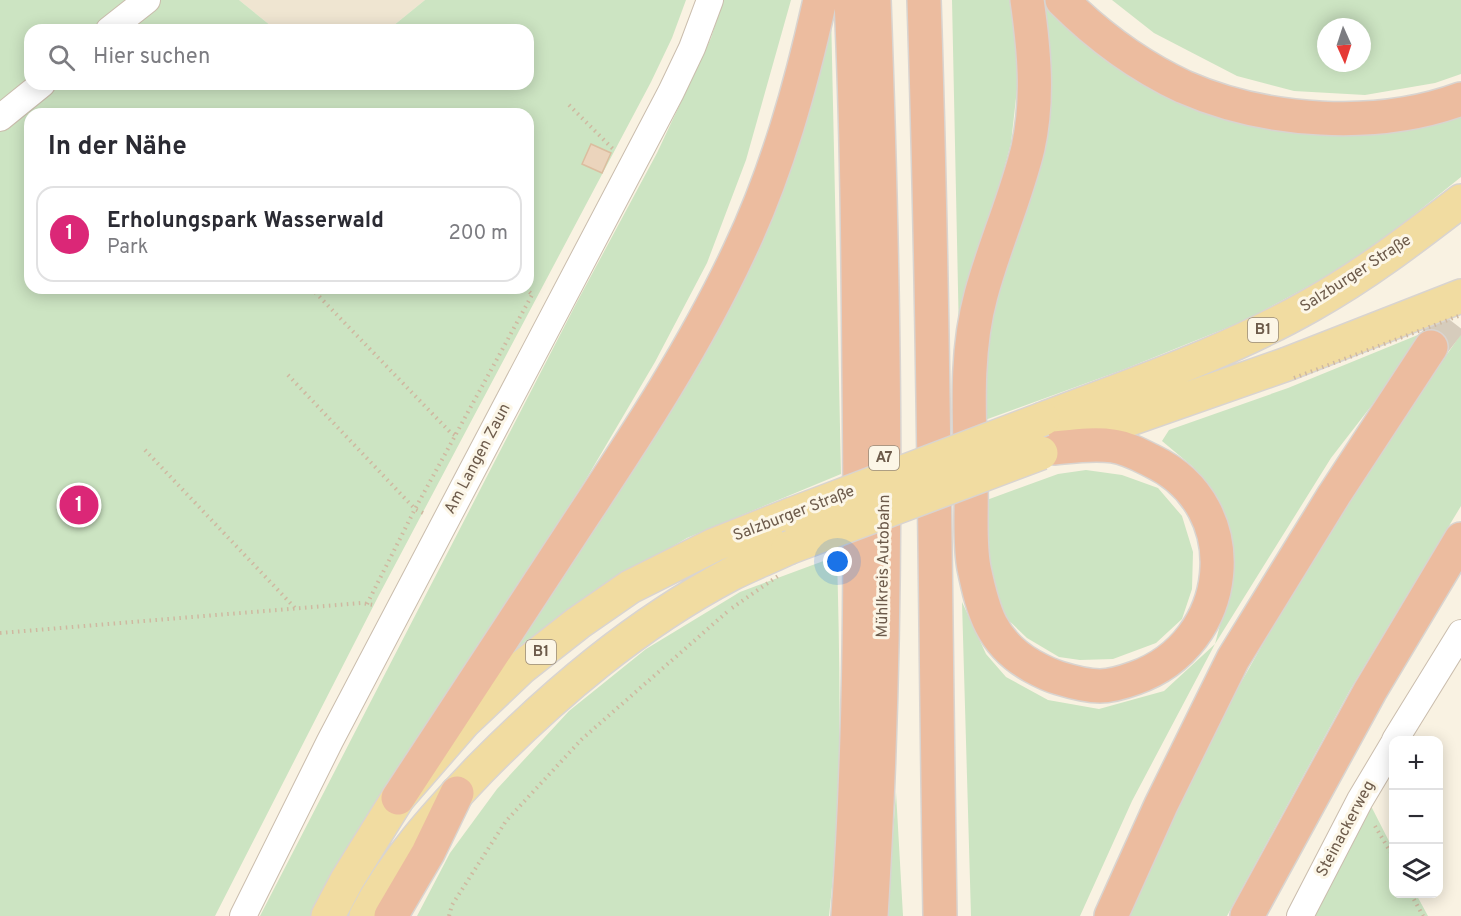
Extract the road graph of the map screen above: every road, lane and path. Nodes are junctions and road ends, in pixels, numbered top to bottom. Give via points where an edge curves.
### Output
1 (147, 0) edge
2 (710, 0) edge
3 (820, 0) edge
4 (851, 0) edge
5 (874, 0) edge
6 (924, 0) edge
7 (1027, 0) edge
8 (1062, 0) edge
9 (117, 24) edge
10 (35, 90) edge
11 (1461, 99) edge
12 (569, 105) dead end
13 (0, 118) edge
14 (620, 153) dead end
15 (1461, 201) edge
16 (317, 294) edge
17 (532, 295) dead end
18 (1461, 296) edge
19 (1461, 315) edge
20 (1431, 347) tunnel mouth
21 (288, 375) dead end
22 (1294, 378) dead end
23 (456, 436) junction
24 (461, 439) dead end
25 (1046, 440) junction
26 (146, 450) dead end
27 (415, 509) junction
28 (428, 515) dead end
29 (1461, 539) edge
30 (367, 604) junction
31 (732, 608) dead end
32 (296, 609) junction
33 (397, 614) junction
34 (0, 633) edge
35 (1461, 633) edge
36 (1398, 736) edge
37 (1389, 751) edge
38 (458, 793) junction
39 (398, 798) junction
40 (1413, 898) edge
41 (243, 916) edge
42 (328, 916) edge
43 (366, 916) edge
44 (391, 916) edge
45 (449, 916) edge
46 (848, 916) edge
47 (871, 916) edge
48 (940, 916) edge
49 (1111, 916) edge
50 (1247, 916) edge
51 (1300, 916) edge
52 (1423, 916) edge

1 - 9 street
2 - 33 street, Am Langen Zaun via 671,92
3 - 39 highway via 789,123 745,240 714,303 623,454
4 - 46 highway via 861,569
5 - 47 highway, Mühlkreis Autobahn / A7 via 885,498 879,793
6 - 48 highway via 930,161
7 - 25 highway via 1035,81 1028,146 980,296 971,342 973,561 980,599 994,633 1010,652 1051,676 1101,686 1152,672 1191,639 1204,620 1214,592 1218,570 1216,546 1203,508 1177,476 1133,451
8 - 11 highway via 1136,61 1184,87 1238,106 1292,116 1345,119 1401,113
10 - 13 street
12 - 14 path
15 - 25 main road, Salzburger Straße / B1 via 1386,258 1311,305
16 - 23 path
17 - 23 path
18 - 25 main road, Salzburger Straße / B1 via 1287,364 1110,426
19 - 22 path, bridge
20 - 49 highway via 1233,659
21 - 27 path
23 - 24 path
23 - 27 path
25 - 38 main road, Salzburger Straße / B1, bridge via 730,575 639,631 562,690
25 - 39 main road, Salzburger Straße / B1, bridge via 790,515 714,545 641,582 578,623 522,667 464,722
26 - 32 path
27 - 28 path
27 - 30 path
29 - 50 highway via 1370,691
30 - 32 path
30 - 33 path
31 - 45 path via 582,739 528,796 506,821 452,905
32 - 34 path
33 - 41 street, Am Langen Zaun
35 - 36 street, Steinackerweg
37 - 51 street, Steinackerweg
38 - 43 main road, Salzburger Straße / B1 via 412,843
38 - 44 highway
39 - 42 main road, Salzburger Straße / B1
40 - 52 path

